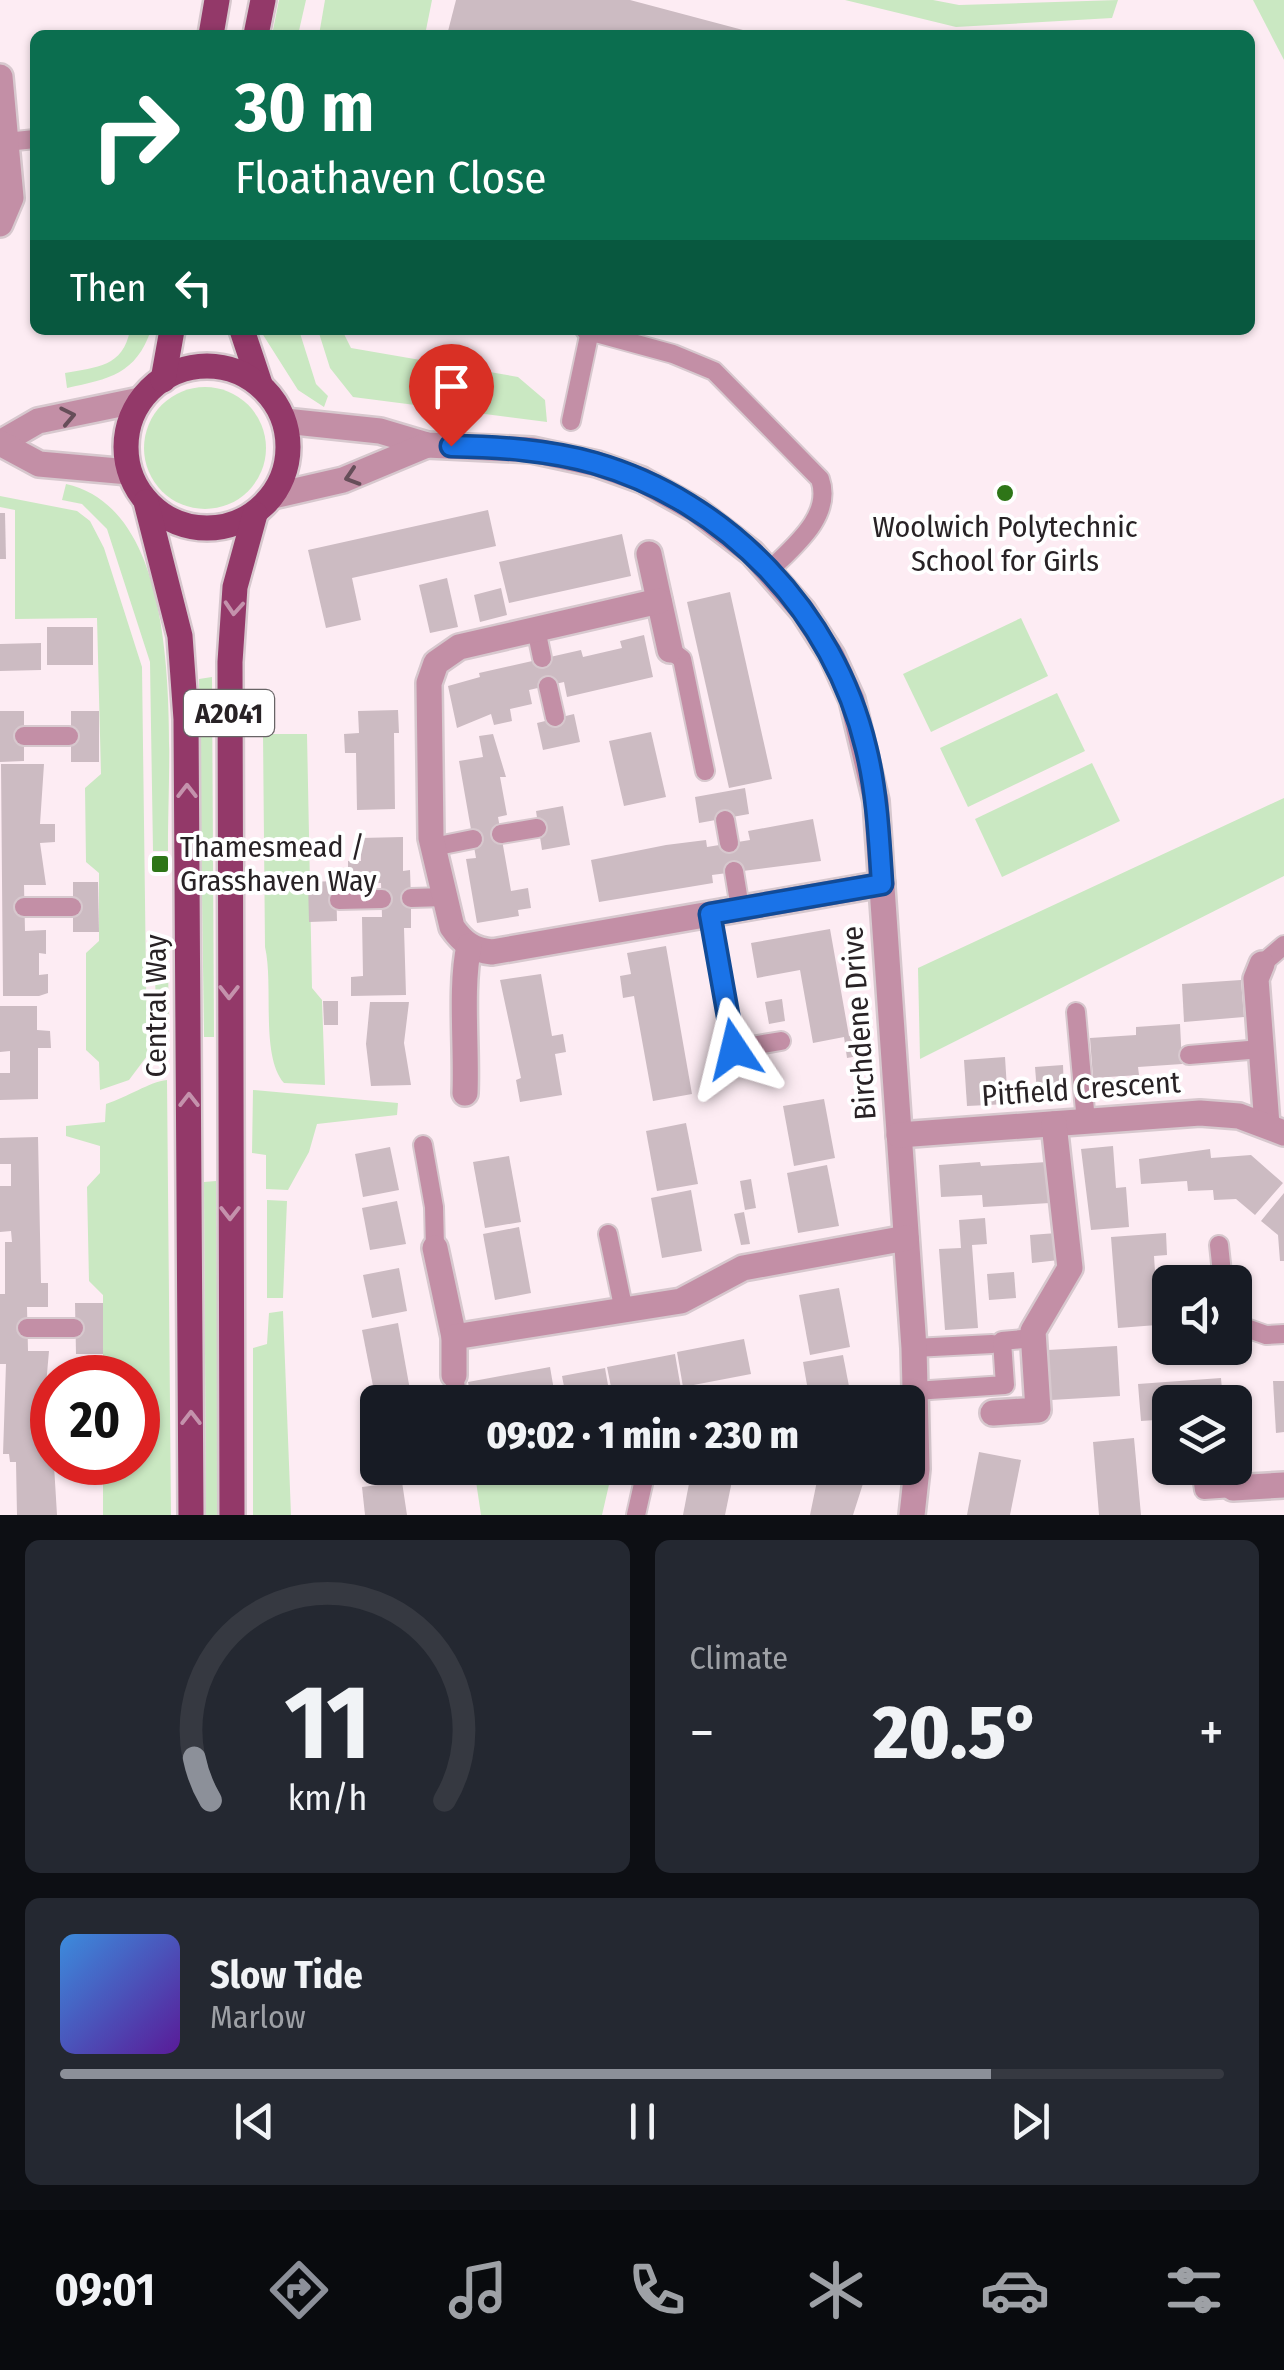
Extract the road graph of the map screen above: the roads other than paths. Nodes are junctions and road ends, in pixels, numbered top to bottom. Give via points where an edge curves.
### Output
1 (217, 0) edge
2 (262, 0) edge
3 (212, 30) edge
4 (257, 30) edge
5 (1, 94) edge
6 (30, 140) edge
7 (6, 142) junction
8 (0, 224) edge
9 (171, 335) edge
10 (244, 335) edge
11 (587, 335) edge
12 (603, 335) edge
13 (162, 380) junction
14 (260, 384) junction
15 (140, 400) junction
16 (570, 420) dead end
17 (285, 421) junction
18 (0, 442) edge
19 (427, 445) junction
20 (129, 472) junction
21 (146, 502) junction
22 (264, 505) junction
23 (648, 554) dead end
24 (770, 570) junction
25 (659, 602) junction
26 (536, 629) junction
27 (670, 650) joint
28 (542, 658) dead end
29 (548, 686) dead end
30 (554, 717) dead end
31 (24, 736) dead end
32 (69, 736) dead end
33 (706, 771) dead end
34 (725, 820) dead end
35 (537, 828) dead end
36 (501, 834) dead end
37 (473, 839) dead end
38 (729, 844) dead end
39 (433, 847) junction
40 (734, 872) dead end
41 (882, 884) junction
42 (445, 897) junction
43 (411, 898) dead end
44 (382, 899) dead end
45 (339, 900) dead end
46 (24, 907) dead end
47 (72, 907) dead end
48 (740, 908) junction
49 (710, 914) junction
50 (1284, 945) edge
51 (469, 946) junction
52 (1262, 964) joint
53 (1076, 1012) dead end
54 (782, 1041) dead end
55 (1261, 1049) junction
56 (1190, 1055) dead end
57 (465, 1093) dead end
58 (1086, 1122) junction
59 (1054, 1124) junction
60 (1275, 1129) edge
61 (899, 1135) junction
62 (423, 1145) dead end
63 (608, 1234) dead end
64 (906, 1238) junction
65 (1220, 1245) dead end
66 (435, 1248) joint
67 (1222, 1265) edge
68 (624, 1311) junction
69 (27, 1328) dead end
70 (74, 1328) dead end
71 (1252, 1330) edge
72 (1284, 1334) edge
73 (454, 1337) junction
74 (1034, 1338) junction
75 (992, 1344) dead end
76 (914, 1348) junction
77 (454, 1375) joint
78 (455, 1385) edge
79 (915, 1385) edge
80 (925, 1390) edge
81 (993, 1413) dead end
82 (1284, 1484) edge
83 (642, 1485) edge
84 (916, 1485) edge
85 (1204, 1485) edge
86 (1233, 1488) joint
87 (191, 1515) edge
88 (232, 1515) edge
89 (636, 1515) edge
90 (912, 1515) edge

1 - 3 main road
2 - 4 main road
5 - 7 street
6 - 7 lane
7 - 8 street via 11,198
9 - 13 main road
10 - 14 main road
11 - 16 lane
12 - 24 lane via 714,371 820,479 816,517
13 - 14 main road via 188,367 214,365
13 - 15 main road
14 - 17 main road
18 -> 15 street via 38,421
15 - 20 main road, Central Way / A2041 via 125,447
17 - 19 street, Birchdene Drive via 380,431
17 - 22 main road, A2041 via 285,473
18 - 20 street via 40,464
19 -> 22 street, Birchdene Drive
19 - 24 street, Birchdene Drive via 532,450 596,464 682,500
20 - 21 main road, Central Way / A2041
21 - 22 main road via 170,520 198,528 228,526
87 -> 21 main road, Central Way / A2041 via 186,719 180,636
22 -> 88 main road, A2041 via 235,587 230,662
23 - 25 street
24 - 41 street, Birchdene Drive via 832,656 852,700 876,801
25 - 26 street
25 - 27 street
26 - 28 lane
26 - 39 street via 459,647 431,672
27 - 33 lane via 682,659
29 - 30 lane
31 - 32 lane
34 - 38 lane
35 - 36 lane
37 - 39 lane
39 - 42 street
40 - 48 lane
41 - 48 street
41 - 61 street, Birchdene Drive
42 - 43 lane
42 - 51 street via 452,927
44 - 45 lane
46 - 47 lane
48 - 49 street
49 - 51 street via 492,952
49 - 54 lane via 734,1049
50 - 52 lane
51 - 57 street
52 - 55 street, Pitfield Crescent via 1256,979
53 - 58 lane
55 - 56 lane
55 - 60 street, Pitfield Crescent
58 - 59 street, Pitfield Crescent
58 - 60 street, Pitfield Crescent via 1200,1113 1239,1116
59 - 61 street, Pitfield Crescent
59 - 74 street via 1070,1268
61 - 64 street, Birchdene Drive
62 - 66 lane
63 - 68 lane
64 - 68 street via 742,1268 681,1301
64 - 76 street, Birchdene Drive
65 - 67 lane
66 - 73 street
68 - 73 street
69 - 70 lane
71 - 72 lane
73 - 77 street
74 - 80 lane via 1002,1340 1004,1385
74 - 81 street via 1038,1410
75 - 76 lane
76 - 79 street, Birchdene Drive
77 - 78 lane
82 - 86 street
83 - 89 lane
84 - 90 street, Birchdene Drive
85 - 86 lane

